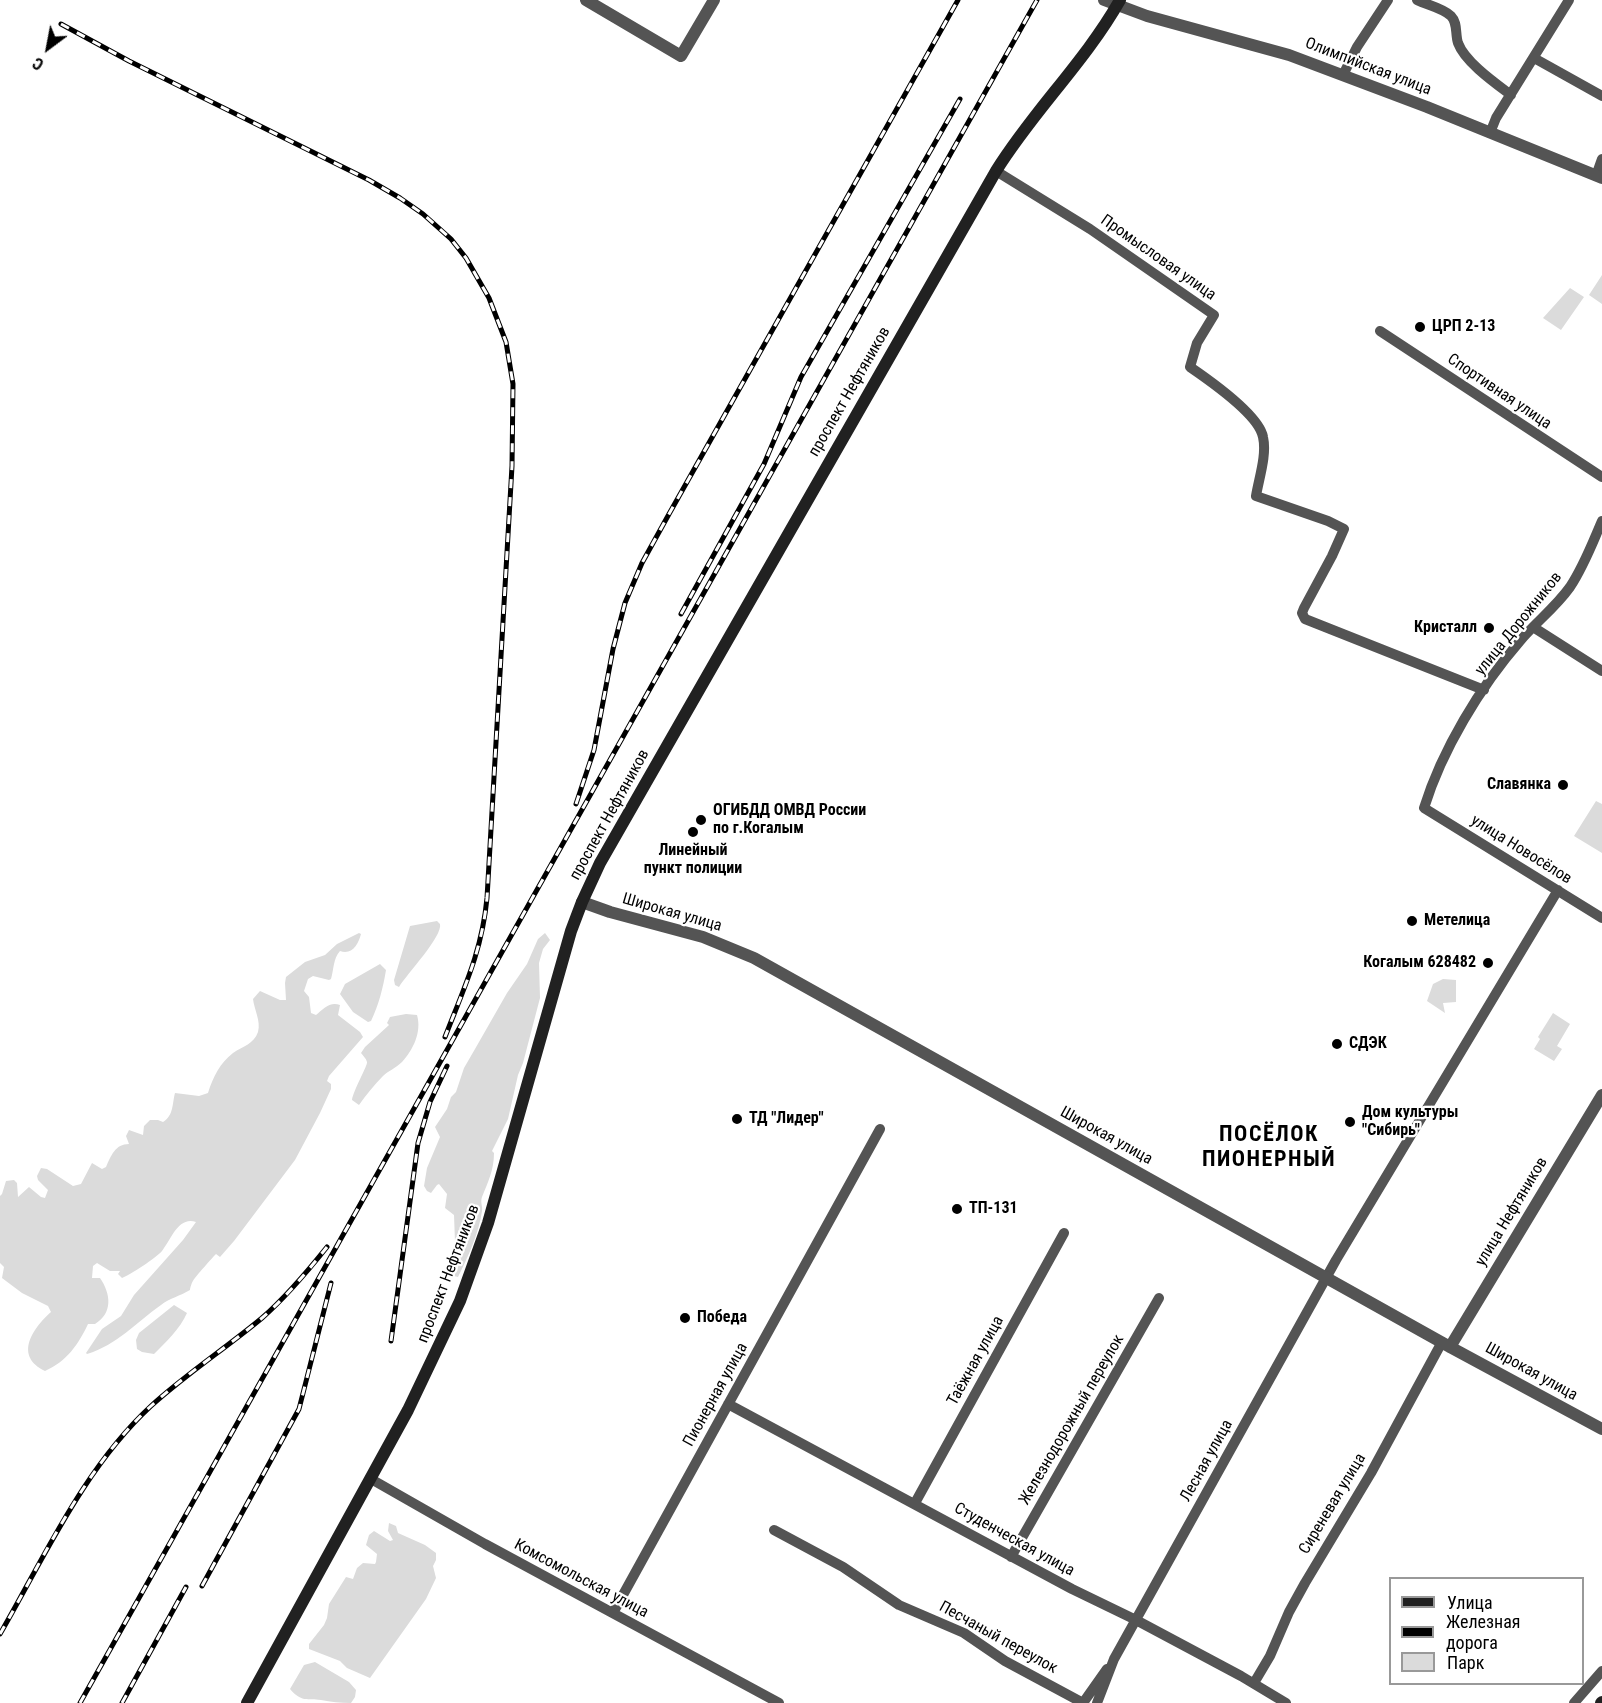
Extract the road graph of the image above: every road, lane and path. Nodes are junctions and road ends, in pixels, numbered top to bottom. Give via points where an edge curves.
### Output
1 (586, 0) edge
2 (714, 0) edge
3 (1104, 0) edge
4 (1388, 0) edge
5 (1417, 0) edge
6 (1569, 0) edge
7 (1118, 3) edge
8 (1534, 58) junction
9 (1343, 75) junction
10 (1511, 95) junction
11 (1602, 96) edge
12 (1490, 133) junction
13 (1602, 159) edge
14 (996, 171) junction
15 (1599, 177) edge
16 (1380, 331) dead end
17 (1602, 477) edge
18 (1602, 521) edge
19 (1533, 627) junction
20 (1602, 671) edge
21 (1484, 690) junction
22 (1424, 808) joint
23 (1558, 890) junction
24 (582, 902) junction
25 (1602, 918) edge
26 (1602, 1095) edge
27 (880, 1129) dead end
28 (1064, 1233) dead end
29 (1326, 1277) junction
30 (1159, 1298) dead end
31 (1446, 1345) junction
32 (728, 1404) junction
33 (1602, 1429) edge
34 (371, 1479) junction
35 (915, 1503) junction
36 (774, 1530) dead end
37 (1011, 1557) junction
38 (613, 1612) junction
39 (1136, 1620) junction
40 (1114, 1659) junction
41 (1602, 1671) edge
42 (1254, 1683) junction
43 (247, 1703) edge
44 (779, 1703) edge
45 (1083, 1703) edge
46 (1097, 1703) edge
47 (1286, 1703) edge
48 (1574, 1703) edge

1 - 2 street via 681,56
3 - 7 street, Олимпийская улица
4 - 9 street
5 - 10 street via 1455,21 1459,44 1465,53 1484,76
6 - 8 street
7 - 9 street, Олимпийская улица via 1147,16 1273,50
7 - 14 main road, проспект Нефтяников
8 - 10 street
8 - 11 street
9 - 12 street, Олимпийская улица
10 - 12 street
12 - 15 street, Олимпийская улица
13 - 15 street
14 - 21 street, Промысловая улица via 1076,219 1214,315 1200,337 1190,367 1250,415 1261,430 1264,448 1256,496 1344,529 1304,608 1305,619
14 - 24 main road, проспект Нефтяников via 609,846
16 - 17 street, Спортивная улица
18 - 19 street, улица Дорожников via 1570,586
19 - 20 street
19 - 21 street, улица Дорожников
21 - 22 street, улица Дорожников via 1440,765
22 - 23 street, улица Новосёлов
23 - 25 street, улица Новосёлов
23 - 29 street, Лесная улица
24 - 29 street, Широкая улица via 711,940 754,958
24 - 34 main road, проспект Нефтяников via 470,1274 436,1355
26 - 31 street, улица Нефтяников
27 - 32 street, Пионерная улица
28 - 35 street, Таёжная улица
29 - 31 street, Широкая улица
29 - 39 street, Лесная улица
30 - 37 street, Железнодорожный переулок
31 - 33 street, Широкая улица
31 - 42 street, Сиреневая улица via 1299,1593
32 - 35 street, Студенческая улица
32 - 38 street, Пионерная улица
34 - 38 street, Комсомольская улица
34 - 43 main road, проспект Нефтяников
35 - 37 street, Студенческая улица
36 - 45 street, Песчаный переулок via 857,1576 899,1605 964,1633 998,1657
37 - 39 street, Студенческая улица
38 - 44 street, Комсомольская улица
39 - 40 street, Лесная улица
39 - 42 street, Студенческая улица
40 - 45 street, Лесная улица
40 - 46 street, Лесная улица
41 - 48 street
42 - 47 street, Студенческая улица

